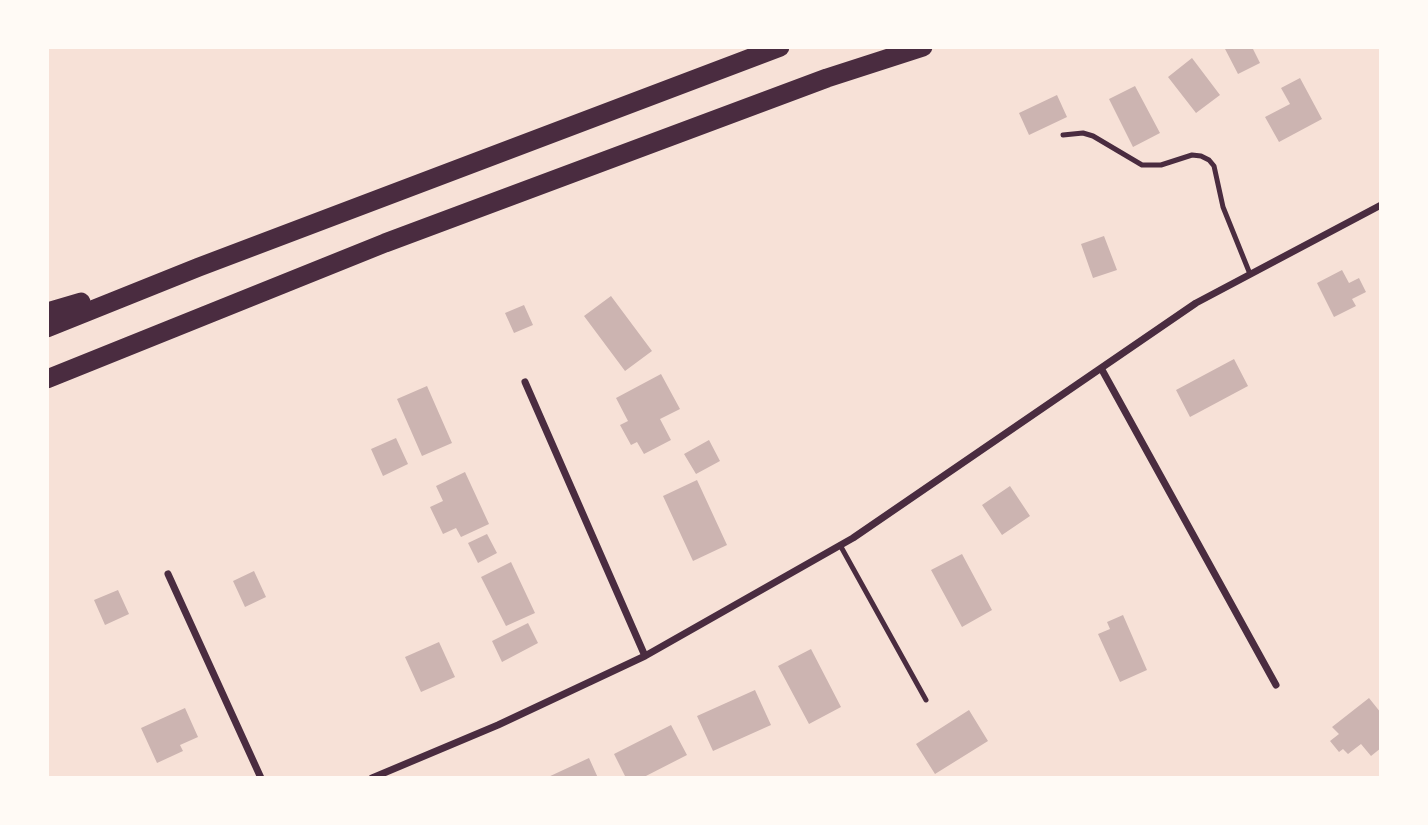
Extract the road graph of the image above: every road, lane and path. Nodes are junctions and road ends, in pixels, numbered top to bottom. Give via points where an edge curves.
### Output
1 (779, 47) edge
2 (923, 47) edge
3 (1063, 135) dead end
4 (1381, 205) edge
5 (199, 267) junction
6 (1250, 274) junction
7 (47, 312) edge
8 (47, 328) edge
9 (1101, 368) junction
10 (47, 379) edge
11 (524, 383) dead end
12 (840, 545) junction
13 (168, 573) dead end
14 (645, 656) junction
15 (1276, 685) dead end
16 (926, 700) dead end
17 (261, 778) edge
18 (372, 778) edge

1 - 5 highway
2 - 10 highway via 827,78 385,243
3 - 6 lane via 1093,136 1142,165 1161,165 1192,155 1209,160
4 - 6 street
5 - 7 highway
5 - 8 highway
6 - 9 street via 1196,303
9 - 12 street
9 - 15 street
11 - 14 street
12 - 14 street
12 - 16 lane
13 - 17 street
14 - 18 street

